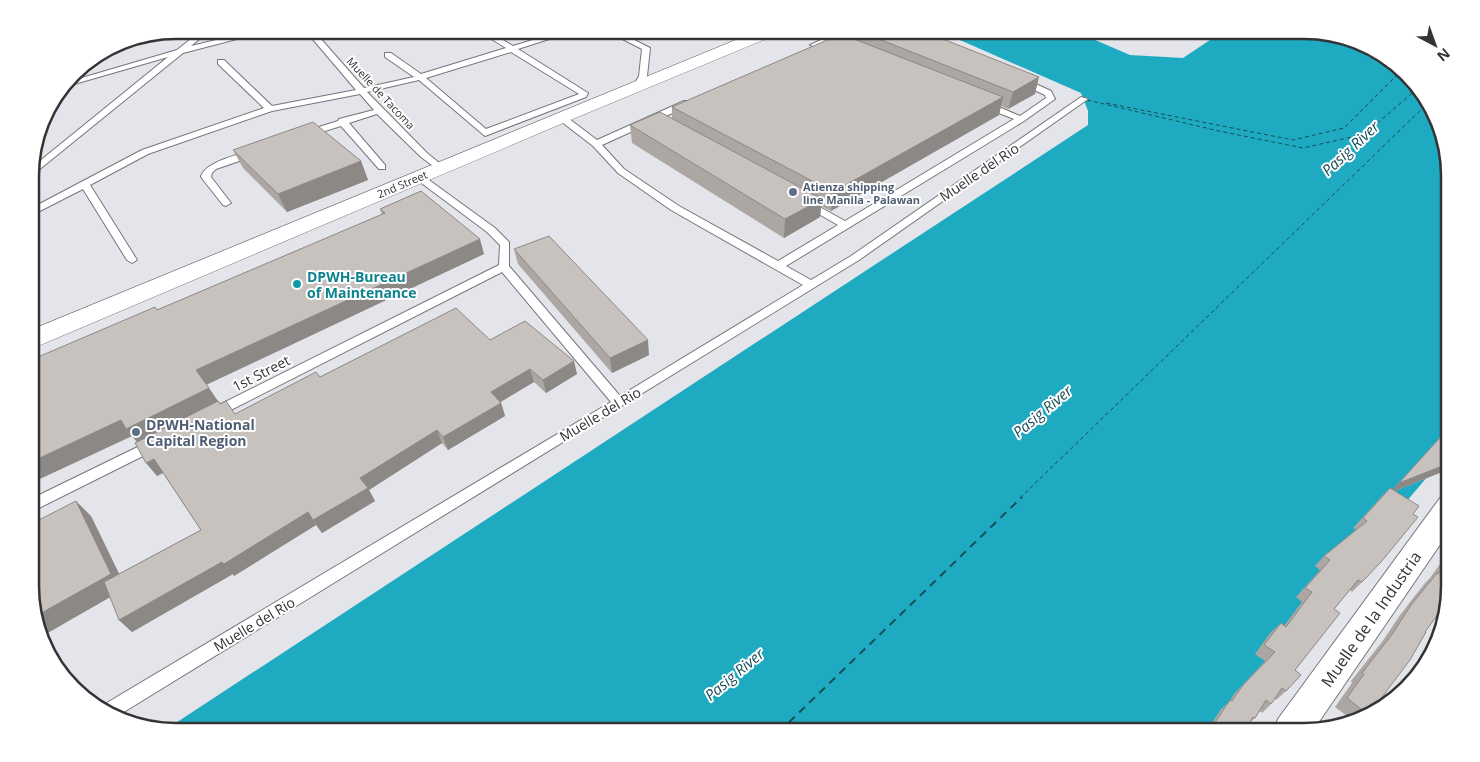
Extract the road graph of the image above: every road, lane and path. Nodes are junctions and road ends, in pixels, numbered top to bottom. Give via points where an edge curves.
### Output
1 (194, 39) edge
2 (230, 39) edge
3 (316, 39) edge
4 (496, 39) edge
5 (544, 39) edge
6 (628, 39) edge
7 (752, 39) edge
8 (826, 40) joint
9 (835, 44) edge
10 (809, 48) edge
11 (512, 49) junction
12 (176, 52) junction
13 (388, 55) dead end
14 (220, 62) dead end
15 (1012, 77) edge
16 (420, 78) junction
17 (76, 82) edge
18 (637, 87) junction
19 (364, 90) junction
20 (695, 99) edge
21 (1084, 99) dead end
22 (977, 101) edge
23 (270, 109) junction
24 (380, 111) junction
25 (560, 117) junction
26 (1021, 119) junction
27 (342, 121) junction
28 (296, 138) edge
29 (596, 144) junction
30 (259, 151) edge
31 (39, 166) edge
32 (382, 167) dead end
33 (440, 168) junction
34 (420, 177) junction
35 (85, 184) junction
36 (795, 197) edge
37 (226, 203) dead end
38 (39, 209) edge
39 (846, 224) junction
40 (132, 260) dead end
41 (779, 265) junction
42 (504, 267) junction
43 (810, 284) junction
44 (39, 337) edge
45 (619, 403) junction
46 (206, 418) edge
47 (162, 440) edge
48 (39, 502) edge
49 (1441, 519) edge
50 (114, 708) edge
51 (1297, 723) edge

1 - 12 lane
2 - 12 lane
3 - 19 lane, Muelle de Tacoma
4 - 11 lane
5 - 11 lane
6 - 18 lane via 646,48
7 - 18 street, 2nd Street
8 - 9 lane
8 - 10 lane
11 - 16 lane
11 - 16 lane via 583,95 487,133
12 - 17 lane
12 - 31 lane
13 - 16 lane
14 - 23 lane
15 - 26 lane via 1048,93 1051,99
16 - 19 lane
18 - 25 street, 2nd Street
19 - 23 lane
19 - 24 lane, Muelle de Tacoma
20 - 29 lane via 655,121
21 - 43 lane, Muelle del Rio via 854,258
22 - 26 lane
23 - 35 lane via 145,152
24 - 27 lane
24 - 33 lane, Muelle de Tacoma
25 - 29 lane
25 - 33 street, 2nd Street
26 - 39 lane
27 - 28 lane
27 - 32 lane
29 - 41 lane via 621,171 675,208
30 - 37 lane via 207,172 206,177
33 - 34 street, 2nd Street
34 - 42 lane via 505,244
34 - 44 street, 2nd Street
35 - 38 lane
35 - 40 lane
36 - 39 lane
39 - 41 lane
41 - 43 lane
42 - 45 lane
42 - 46 lane, 1st Street
43 - 45 lane, Muelle del Rio
45 - 50 lane, Muelle del Rio
47 - 48 lane
49 - 51 street, Muelle de la Industria

